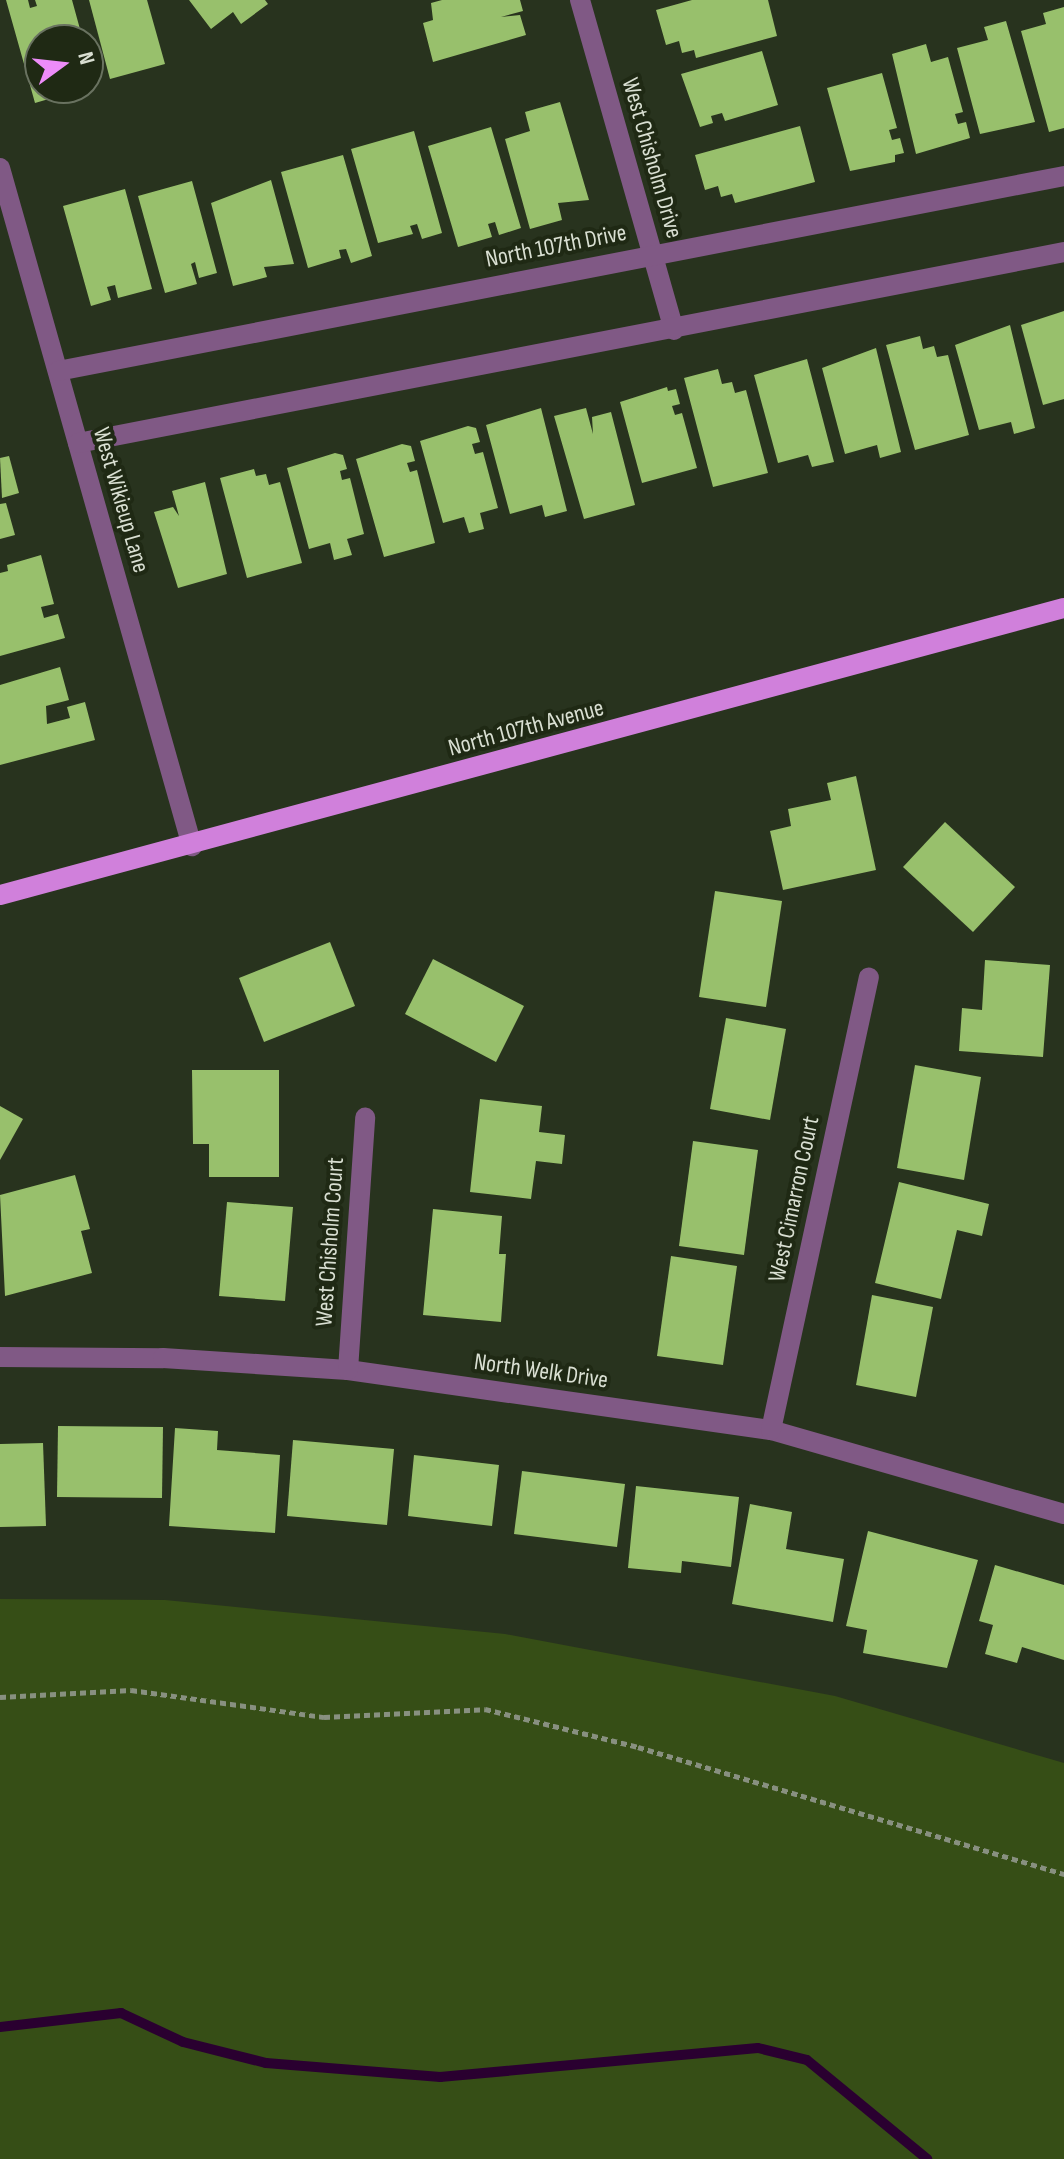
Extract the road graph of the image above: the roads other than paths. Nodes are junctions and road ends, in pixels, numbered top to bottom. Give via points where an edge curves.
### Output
1 (580, 0) edge
2 (0, 168) edge
3 (1064, 176) edge
4 (1064, 252) edge
5 (652, 254) junction
6 (674, 330) junction
7 (58, 371) junction
8 (78, 443) junction
9 (1064, 608) edge
10 (192, 846) junction
11 (0, 895) edge
12 (869, 978) dead end
13 (365, 1118) dead end
14 (0, 1357) edge
15 (348, 1370) junction
16 (771, 1430) junction
17 (1064, 1514) edge

1 - 5 street, West Chisholm Drive
2 - 7 street, West Wikieup Lane
3 - 5 street, North 107th Drive
4 - 6 street
5 - 6 street, West Chisholm Drive
5 - 7 street, North 107th Drive
6 - 8 street
7 - 8 street, West Wikieup Lane
8 - 10 street, West Wikieup Lane
9 - 10 main road, North 107th Avenue
10 - 11 main road, North 107th Avenue
12 - 16 street, West Cimarron Court
13 - 15 street, West Chisholm Court
14 - 15 street, North Welk Drive via 163,1358
15 - 16 street, North Welk Drive
16 - 17 street, North Welk Drive

